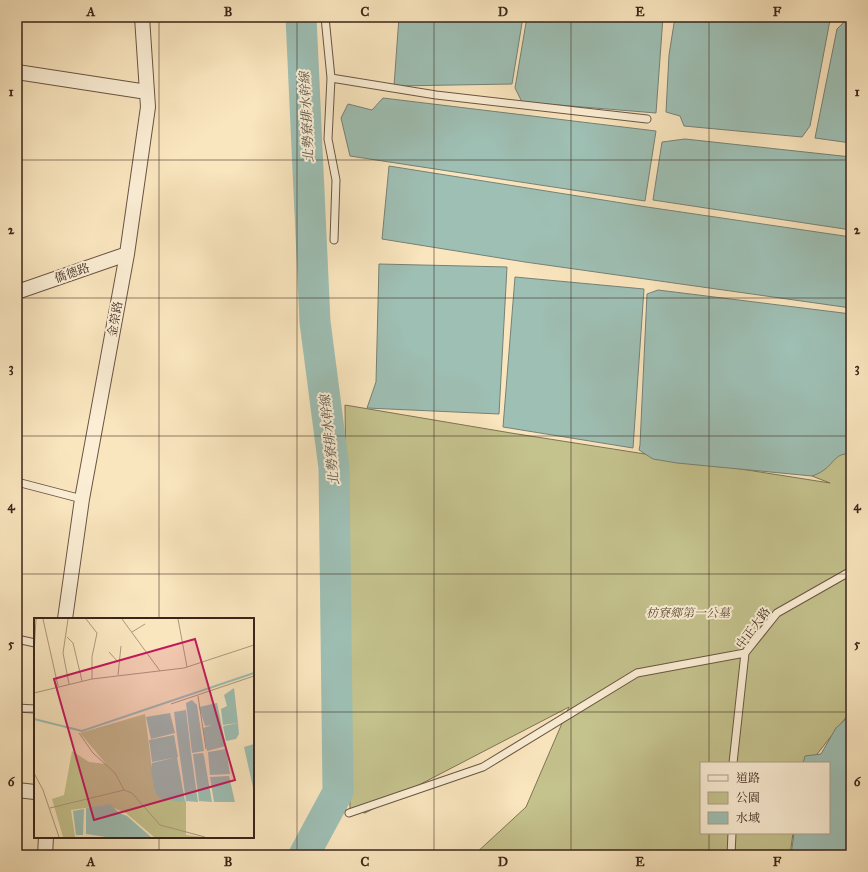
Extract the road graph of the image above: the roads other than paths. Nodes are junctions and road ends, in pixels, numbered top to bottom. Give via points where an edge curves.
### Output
1 (142, 17) edge
2 (325, 17) edge
3 (17, 72) edge
4 (331, 78) junction
5 (147, 92) junction
6 (647, 119) dead end
7 (334, 240) dead end
8 (127, 254) junction
9 (17, 292) edge
10 (17, 482) edge
11 (82, 499) junction
12 (851, 571) edge
13 (65, 618) edge
14 (17, 639) edge
15 (34, 643) edge
16 (745, 654) junction
17 (17, 708) edge
18 (34, 709) edge
19 (733, 762) edge
20 (17, 790) edge
21 (34, 792) edge
22 (349, 813) dead end
23 (732, 834) edge
24 (46, 838) edge
25 (17, 854) edge
26 (21, 855) edge
27 (45, 855) edge
28 (731, 855) edge

1 - 5 street, 金榮路
2 - 4 lane
3 - 5 street
4 - 6 lane via 436,95
4 - 7 lane via 328,139 336,180
5 - 8 street, 金榮路 via 148,107
8 - 9 street, 僑德路
8 - 11 street, 金榮路
10 - 11 lane
11 - 13 street, 金榮路
12 - 16 lane, 中正大路 via 777,613
14 - 15 lane
16 - 19 lane, 中正大路
16 - 22 lane via 637,673 483,767
17 - 18 lane
20 - 21 street
23 - 28 lane
24 - 27 street
25 - 26 lane

